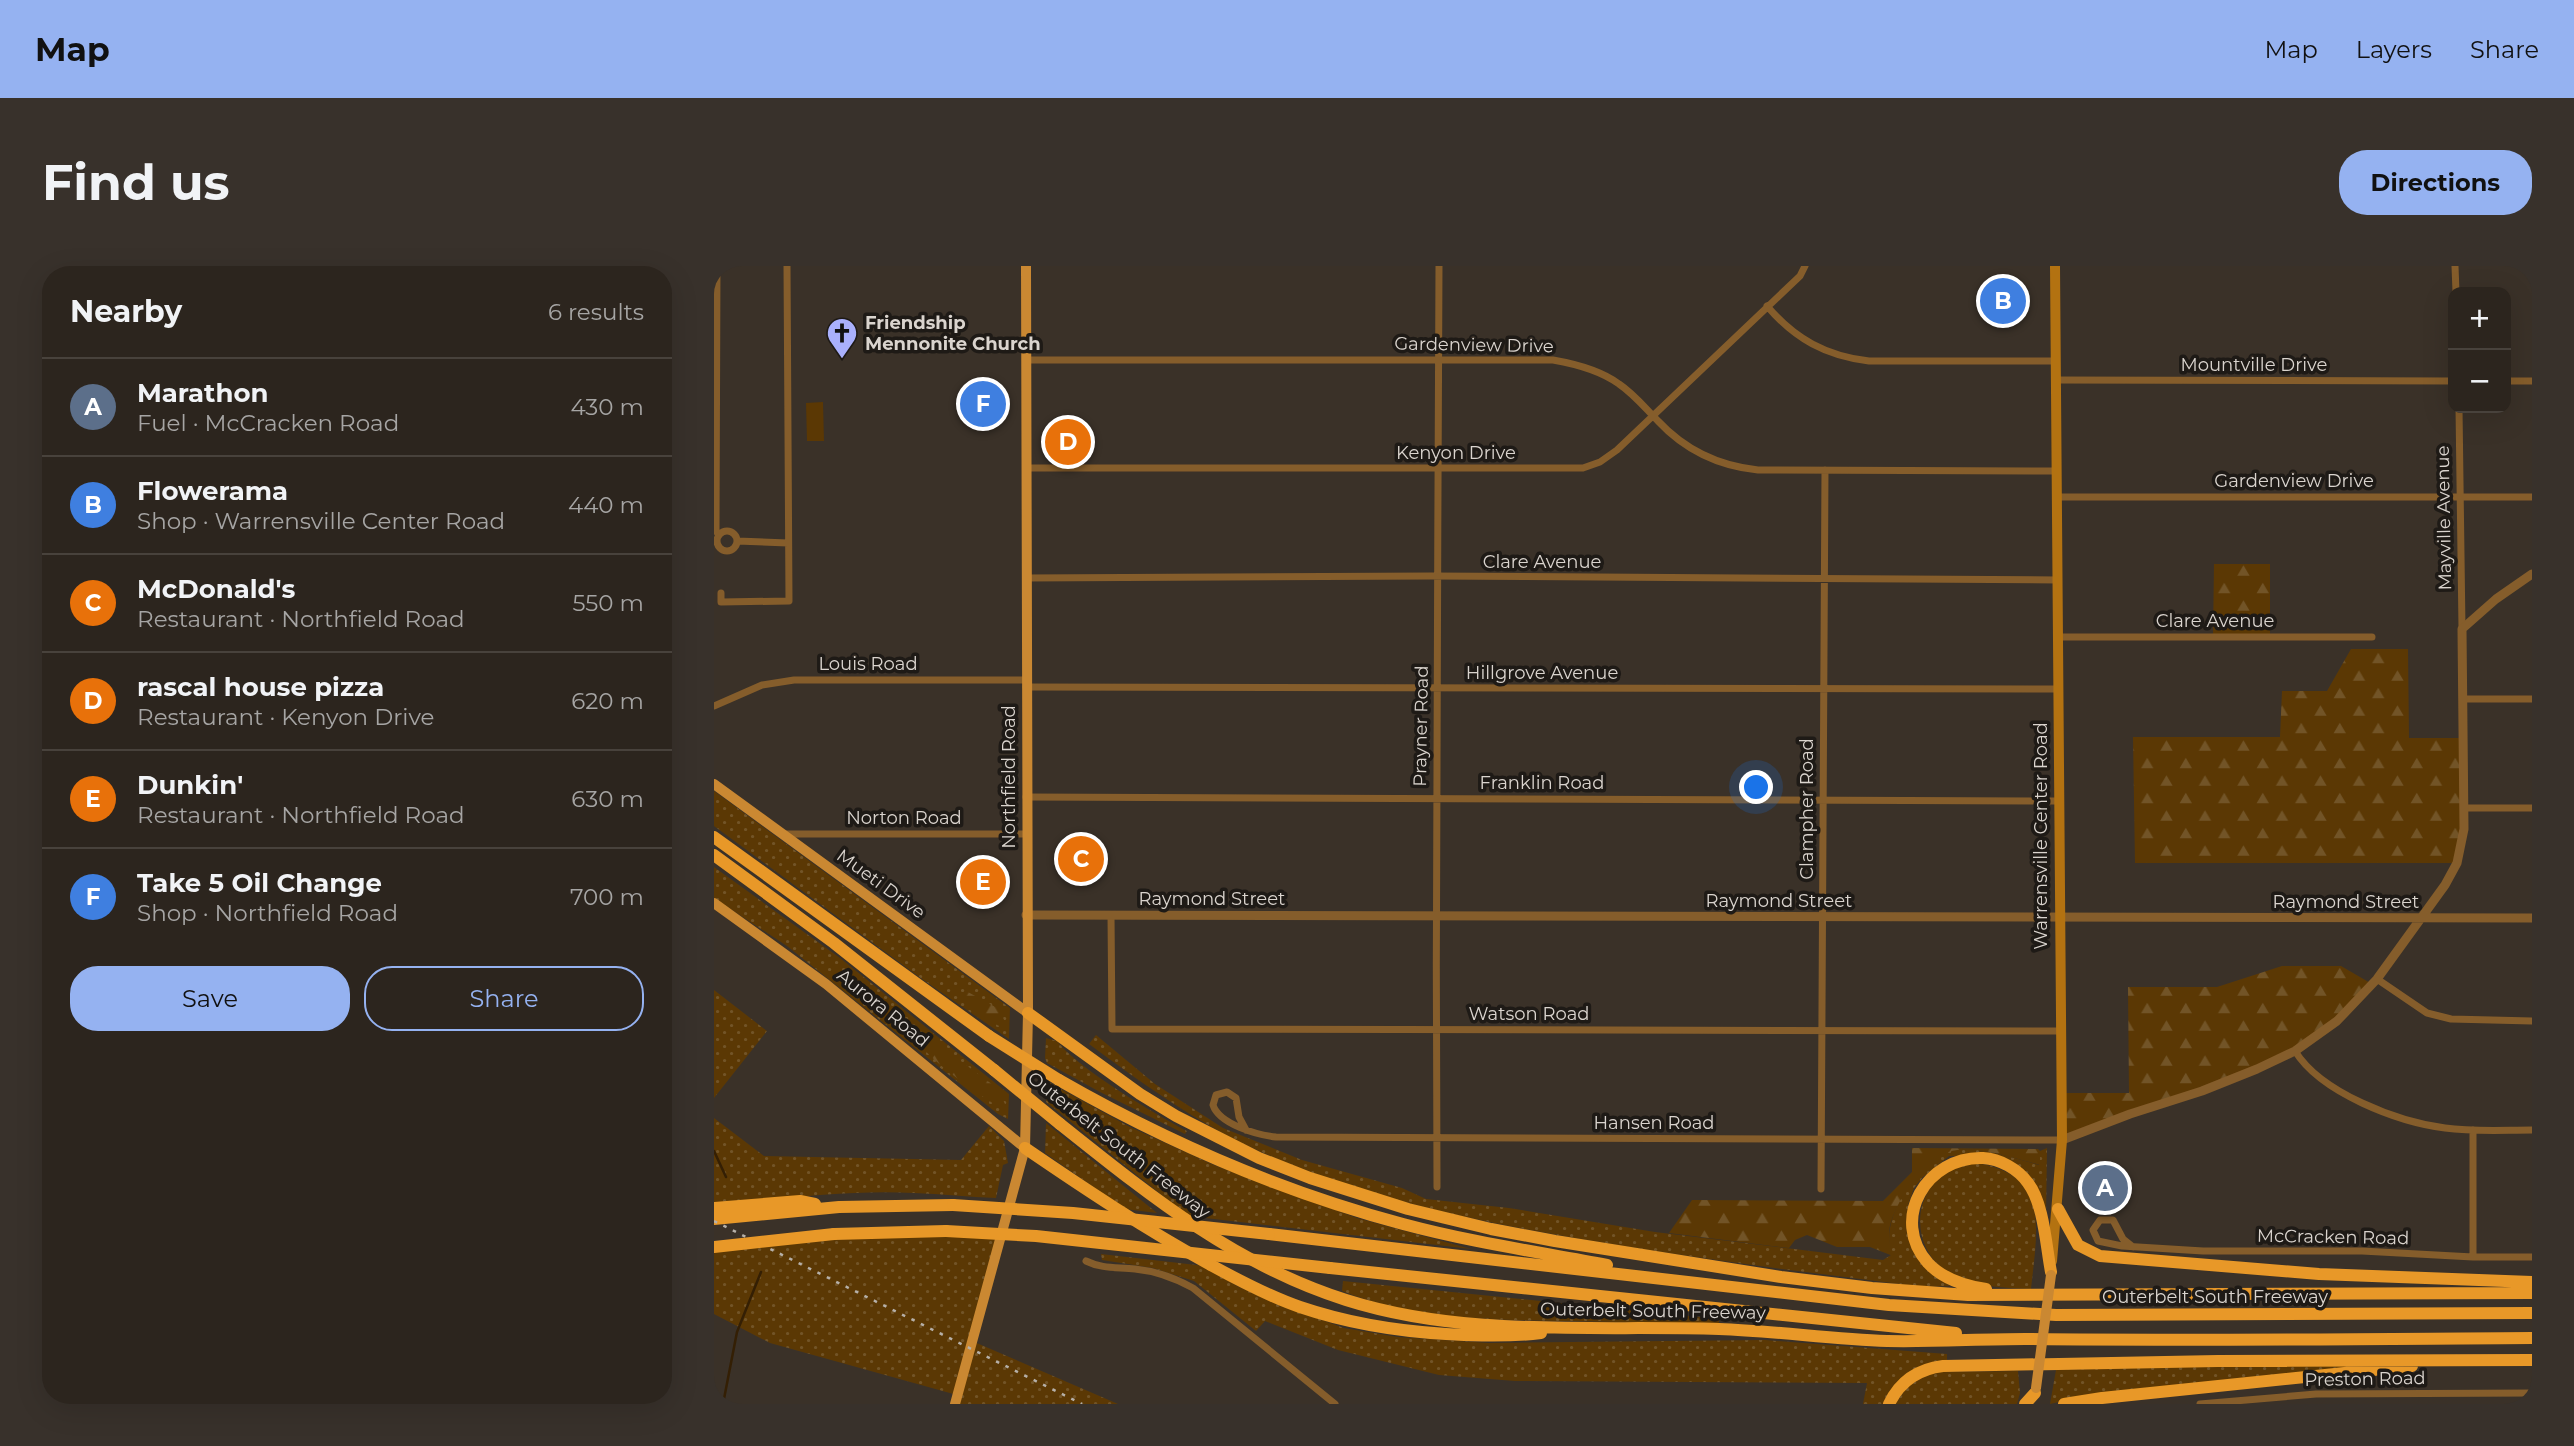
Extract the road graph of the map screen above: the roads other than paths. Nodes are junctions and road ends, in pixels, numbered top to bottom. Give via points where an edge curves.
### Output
1 (717, 266) edge
2 (787, 266) edge
3 (1026, 266) edge
4 (1439, 266) edge
5 (1805, 266) edge
6 (2055, 266) edge
7 (2455, 266) edge
8 (2456, 287) edge
9 (1767, 306) junction
10 (1026, 360) junction
11 (1438, 360) junction
12 (2055, 361) junction
13 (2055, 380) junction
14 (2511, 381) edge
15 (2532, 381) edge
16 (2448, 382) edge
17 (2459, 413) edge
18 (1653, 415) junction
19 (1026, 468) junction
20 (1438, 469) junction
21 (1825, 470) junction
22 (2056, 471) junction
23 (2056, 497) junction
24 (2459, 497) junction
25 (2532, 497) edge
26 (719, 535) junction
27 (737, 541) junction
28 (788, 543) junction
29 (2532, 574) edge
30 (1437, 577) junction
31 (1026, 578) junction
32 (1824, 579) junction
33 (2058, 580) junction
34 (721, 593) dead end
35 (2462, 629) junction
36 (2058, 637) junction
37 (2372, 637) dead end
38 (1026, 683) junction
39 (1438, 688) junction
40 (1824, 688) junction
41 (2058, 689) junction
42 (2463, 699) junction
43 (2532, 699) edge
44 (714, 706) edge
45 (714, 784) edge
46 (1026, 797) junction
47 (1435, 798) junction
48 (1823, 800) junction
49 (2058, 801) junction
50 (2464, 808) junction
51 (2532, 808) edge
52 (782, 834) junction
53 (1026, 834) junction
54 (714, 837) edge
55 (714, 855) edge
56 (714, 903) edge
57 (1026, 915) junction
58 (1111, 915) junction
59 (1437, 916) junction
60 (1823, 917) junction
61 (2059, 918) junction
62 (2421, 918) junction
63 (2532, 918) edge
64 (2377, 979) junction
65 (1028, 1013) junction
66 (2532, 1021) edge
67 (1437, 1029) junction
68 (1821, 1029) junction
69 (2061, 1031) junction
70 (2295, 1051) junction
71 (1246, 1130) junction
72 (2473, 1130) junction
73 (2532, 1130) edge
74 (1436, 1138) junction
75 (1821, 1139) junction
76 (2062, 1140) junction
77 (1025, 1148) junction
78 (1437, 1187) dead end
79 (1821, 1189) dead end
80 (714, 1208) edge
81 (839, 1208) junction
82 (2058, 1209) junction
83 (714, 1219) edge
84 (714, 1247) edge
85 (2133, 1247) junction
86 (2473, 1257) junction
87 (2532, 1257) edge
88 (1086, 1261) dead end
89 (2051, 1273) junction
90 (1690, 1281) junction
91 (2532, 1282) edge
92 (2532, 1293) edge
93 (2028, 1295) junction
94 (2532, 1313) edge
95 (1579, 1327) junction
96 (2532, 1338) edge
97 (2024, 1339) junction
98 (2527, 1360) edge
99 (2472, 1393) junction
100 (2532, 1393) edge
101 (2035, 1395) edge
102 (955, 1404) edge
103 (1335, 1404) edge
104 (1889, 1404) edge
105 (2025, 1404) edge
106 (2064, 1404) edge
107 (2200, 1404) edge
108 (2472, 1404) edge

1 - 26 street
2 - 28 street
3 - 10 main road, Northfield Road
4 - 11 street, Prayner Road
5 - 9 street, Kenyon Drive via 1801,276
6 - 12 main road, Warrensville Center Road
7 - 8 street
9 - 12 street via 1798,337 1846,358
9 - 18 street, Kenyon Drive
10 - 11 street, Gardenview Drive
10 - 19 main road, Northfield Road
11 - 18 street, Gardenview Drive via 1571,363 1618,383
11 - 20 street, Prayner Road
12 - 13 main road, Warrensville Center Road
13 - 16 street, Mountville Drive
13 - 22 main road, Warrensville Center Road
14 - 15 street
17 - 24 street, Mayville Avenue
18 - 20 street, Kenyon Drive via 1617,450 1583,468
18 - 21 street, Gardenview Drive via 1686,446 1727,465
19 - 20 street, Kenyon Drive
19 - 31 main road, Northfield Road
20 - 30 street, Prayner Road
21 - 22 street, Gardenview Drive
21 - 32 street, Clampher Road
22 - 23 main road, Warrensville Center Road
23 - 24 street, Gardenview Drive
23 - 33 main road, Warrensville Center Road
24 - 25 street, Gardenview Drive
24 - 35 street, Mayville Avenue
26 - 27 street via 731,532
26 - 27 street via 718,546 725,551
27 - 28 street
28 - 34 street via 789,601 721,602
29 - 35 street
30 - 31 street, Clare Avenue
30 - 32 street, Clare Avenue
30 - 39 street, Prayner Road
31 - 38 main road, Northfield Road
32 - 33 street, Clare Avenue
32 - 40 street, Clampher Road
33 - 36 main road, Warrensville Center Road
35 - 42 street
36 - 37 street, Clare Avenue
36 - 41 main road, Warrensville Center Road
38 - 39 street, Hillgrove Avenue
38 - 44 street, Louis Road via 794,680 762,685
38 - 46 main road, Northfield Road
39 - 40 street, Hillgrove Avenue
39 - 47 street, Prayner Road
40 - 41 street, Hillgrove Avenue
40 - 48 street, Clampher Road
41 - 49 main road, Warrensville Center Road
42 - 43 street
42 - 50 street
45 - 52 main road, Mueti Drive
46 - 47 street, Franklin Road
46 - 53 main road, Northfield Road
47 - 48 street, Franklin Road
47 - 59 street, Prayner Road
48 - 49 street, Franklin Road
48 - 60 street, Clampher Road
49 - 61 main road, Warrensville Center Road
50 - 51 street
50 - 62 street via 2457,863
52 - 53 street, Norton Road
52 - 65 main road, Mueti Drive
53 - 57 main road, Northfield Road
54 - 90 highway, Outerbelt South Freeway, bridge via 989,1036 1059,1080 1197,1150 1354,1209 1457,1237
55 - 95 highway, Outerbelt South Freeway, bridge via 850,955 1138,1186 1252,1261 1305,1285 1434,1321
56 - 77 main road, Aurora Road via 827,984
57 - 58 street, Raymond Street
57 - 65 main road, Northfield Road
58 - 59 street, Raymond Street
58 - 67 street, Watson Road via 1112,1029
59 - 60 street, Raymond Street
59 - 67 street, Prayner Road
60 - 61 street, Raymond Street
60 - 68 street, Clampher Road
61 - 62 street, Raymond Street
61 - 69 main road, Warrensville Center Road
62 - 63 street, Raymond Street
62 - 64 street
64 - 66 street via 2427,1013 2451,1019
64 - 70 street via 2337,1021
65 - 77 main road, Northfield Road
65 - 93 highway via 1140,1094 1210,1135 1310,1178 1408,1209 1555,1241 1781,1277 1919,1292
67 - 68 street, Watson Road
67 - 74 street, Prayner Road
68 - 69 street, Watson Road
68 - 75 street, Clampher Road
69 - 76 main road, Warrensville Center Road
70 - 72 street via 2322,1079 2354,1099 2415,1122
70 - 76 street
71 - 71 street, Hansen Road via 1214,1111 1216,1095 1227,1092 1236,1098 1238,1117
71 - 74 street, Hansen Road via 1276,1137
72 - 73 street
72 - 86 street
74 - 75 street, Hansen Road
74 - 78 street, Prayner Road
75 - 76 street, Hansen Road
75 - 79 street, Clampher Road
76 - 82 main road, Warrensville Center Road
77 - 95 highway via 1185,1251 1299,1307 1421,1333 1517,1336
77 - 102 main road, Northfield Road
80 - 81 highway via 800,1201
81 - 83 highway
81 - 90 highway, Outerbelt South Freeway, bridge via 953,1205 1083,1213
82 - 89 main road, Warrensville Center Road
82 - 91 highway via 2078,1245 2100,1256 2319,1274
84 - 97 highway, Outerbelt South Freeway, bridge via 834,1234 946,1231 1036,1236
85 - 85 street, McCracken Road via 2098,1241 2095,1225 2113,1220
85 - 86 street, McCracken Road
86 - 87 street, McCracken Road
88 - 103 street via 1100,1267 1155,1272 1193,1288
89 - 93 highway via 2037,1201 2015,1170 1997,1160 1970,1158 1935,1172 1919,1193 1914,1213 1915,1237 1922,1254 1936,1270 1957,1282
89 - 101 main road, Warrensville Center Road, bridge
90 - 94 highway, Outerbelt South Freeway via 1922,1308 2019,1314
92 - 93 highway
95 - 97 highway, Outerbelt South Freeway via 1749,1330 1888,1341
96 - 97 highway, Outerbelt South Freeway
98 - 104 highway via 1942,1366 1909,1378
98 - 106 highway via 2403,1367
99 - 100 street, Preston Road
99 - 107 street, Preston Road via 2316,1394
99 - 108 street
101 - 105 highway

